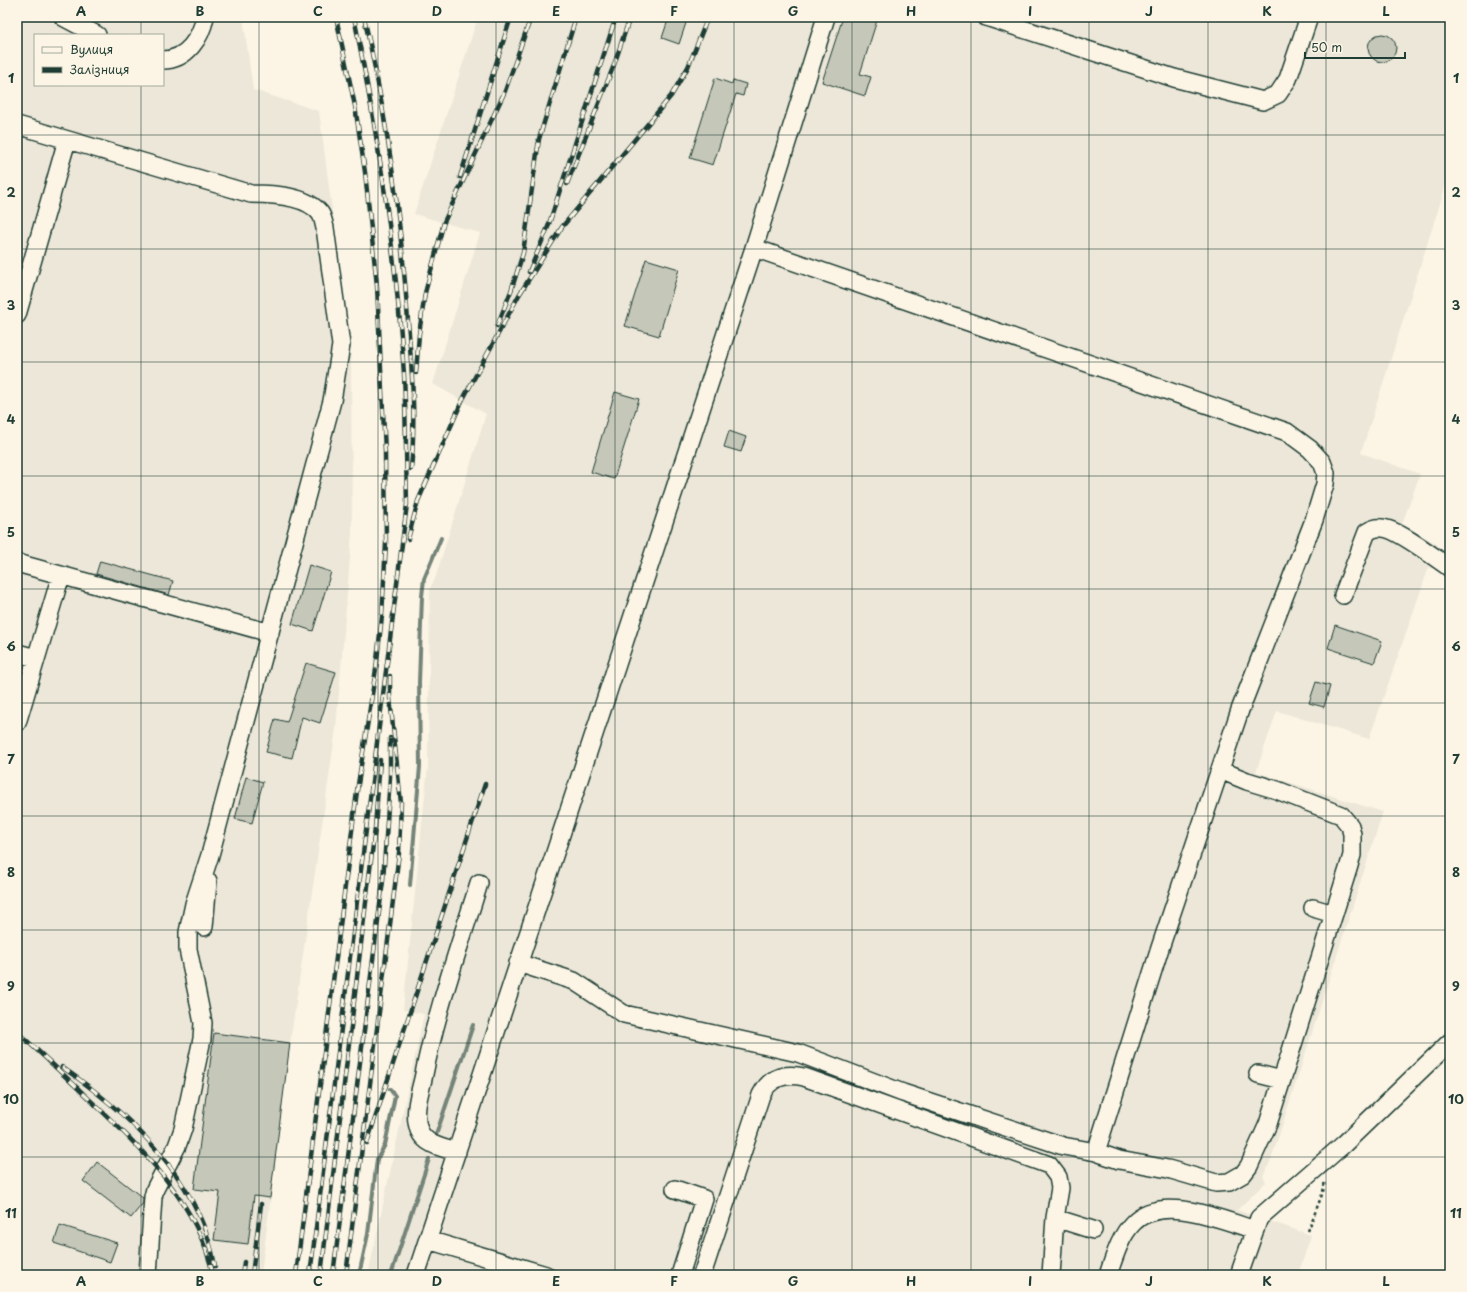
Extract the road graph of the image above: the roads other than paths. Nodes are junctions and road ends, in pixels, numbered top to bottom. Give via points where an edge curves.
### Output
1 (63, 17) edge
2 (205, 17) edge
3 (826, 17) edge
4 (986, 17) edge
5 (1309, 17) edge
6 (95, 34) edge
7 (164, 60) edge
8 (17, 125) edge
9 (67, 140) junction
10 (754, 248) junction
11 (17, 316) edge
12 (17, 563) edge
13 (1450, 568) edge
14 (61, 575) junction
15 (1343, 595) dead end
16 (270, 633) junction
17 (17, 653) edge
18 (36, 658) junction
19 (17, 723) edge
20 (1220, 770) junction
21 (210, 855) junction
22 (479, 884) dead end
23 (1314, 908) dead end
24 (1334, 914) junction
25 (204, 927) dead end
26 (518, 964) junction
27 (1450, 1042) edge
28 (1258, 1074) dead end
29 (1282, 1080) junction
30 (457, 1152) junction
31 (1096, 1152) junction
32 (675, 1189) dead end
33 (1055, 1218) junction
34 (1093, 1230) dead end
35 (1255, 1230) junction
36 (428, 1240) junction
37 (148, 1275) edge
38 (416, 1275) edge
39 (546, 1275) edge
40 (680, 1275) edge
41 (702, 1275) edge
42 (1051, 1275) edge
43 (1108, 1275) edge
44 (1239, 1275) edge

1 - 6 lane
2 - 7 lane via 197,41 188,50
3 - 10 lane
4 - 5 lane via 1174,78 1262,102 1278,94 1288,79
8 - 9 lane
9 - 11 lane
9 - 16 lane via 251,194 272,194 300,201 313,207 320,214 325,228 341,345 340,362 332,401
10 - 20 lane via 1287,432 1310,449 1322,462 1326,473 1325,484 1314,520 1240,710
10 - 26 lane
12 - 14 lane
13 - 15 lane via 1397,533 1384,527 1373,528 1367,532
14 - 16 lane
14 - 18 lane
16 - 21 lane
17 - 18 lane
18 - 19 lane
20 - 24 lane via 1331,810 1346,820 1352,834 1352,855
20 - 31 lane via 1160,948
21 - 25 lane
21 - 37 lane via 188,932 188,949 204,1023 202,1040 183,1128 153,1197
22 - 30 lane via 438,1013 417,1108 417,1124 422,1136 437,1147
23 - 24 lane
24 - 29 lane
26 - 30 lane
26 - 31 lane via 574,981 624,1014 798,1053 972,1116 1063,1146
27 - 35 lane via 1384,1108 1259,1218
28 - 29 lane
29 - 31 lane via 1268,1124 1254,1156 1243,1174 1229,1182 1209,1181
30 - 36 lane
32 - 40 lane via 704,1199
33 - 34 lane
33 - 41 lane via 1060,1184 1054,1170 1044,1162 804,1077 781,1076 769,1082 761,1095
33 - 42 lane
35 - 43 lane via 1196,1212 1172,1210 1144,1214 1132,1223 1121,1242
35 - 44 lane
36 - 38 lane
36 - 39 lane

